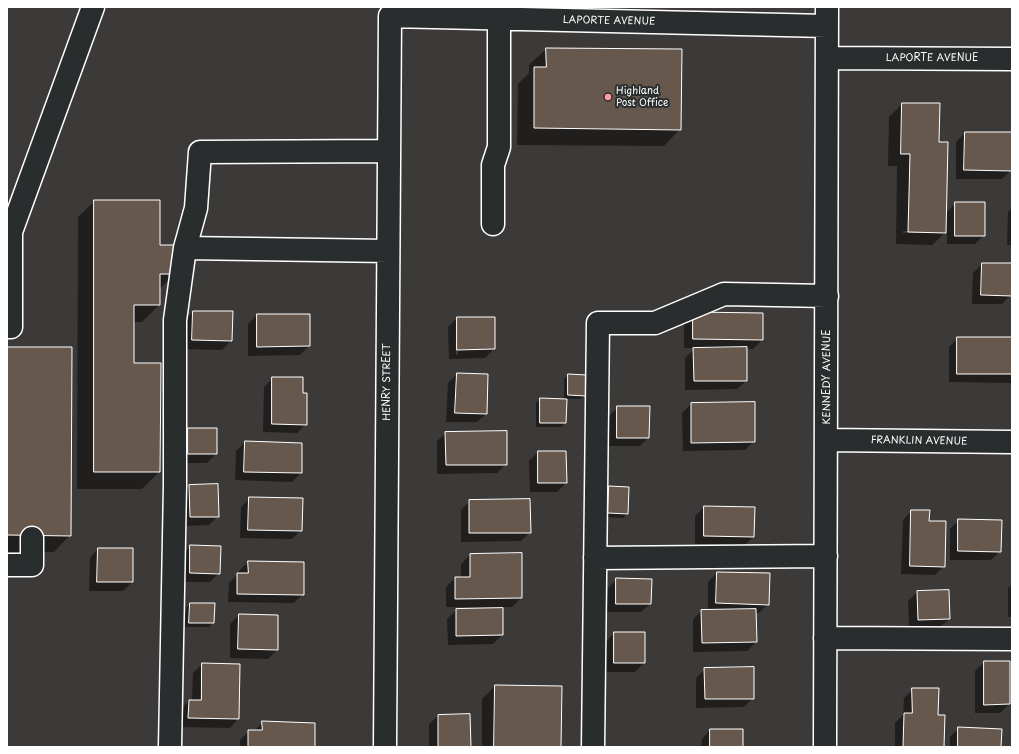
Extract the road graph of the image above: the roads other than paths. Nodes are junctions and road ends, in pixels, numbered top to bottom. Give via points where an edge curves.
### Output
1 (93, 7) edge
2 (607, 14) edge
3 (390, 16) joint
4 (827, 16) edge
5 (499, 19) junction
6 (827, 58) junction
7 (1012, 59) edge
8 (389, 151) junction
9 (493, 224) dead end
10 (185, 248) junction
11 (388, 251) junction
12 (827, 296) junction
13 (8, 329) edge
14 (827, 440) junction
15 (1012, 442) edge
16 (32, 538) dead end
17 (826, 556) junction
18 (595, 558) junction
19 (7, 565) edge
20 (825, 638) junction
21 (1012, 639) edge
22 (170, 747) edge
23 (385, 747) edge
24 (593, 747) edge
25 (825, 747) edge

1 - 13 street via 11,232
2 - 4 street, LAPORTE AVENUE
2 - 5 street, LAPORTE AVENUE
3 - 5 street, LAPORTE AVENUE
3 - 8 street, HENRY STREET
4 - 6 street, KENNEDY AVENUE
5 - 9 street via 499,147 493,165
6 - 7 street, LAPORTE AVENUE
6 - 12 street, KENNEDY AVENUE
8 - 10 street via 200,152 196,208
8 - 11 street, HENRY STREET
10 - 11 street
10 - 22 street via 175,320
11 - 23 street, HENRY STREET
12 - 14 street, KENNEDY AVENUE
12 - 18 street via 724,294 655,323 598,323
14 - 15 street, FRANKLIN AVENUE
14 - 17 street, KENNEDY AVENUE
16 - 19 street via 32,565
17 - 18 street
17 - 20 street, KENNEDY AVENUE
18 - 24 street
20 - 21 street
20 - 25 street, KENNEDY AVENUE

